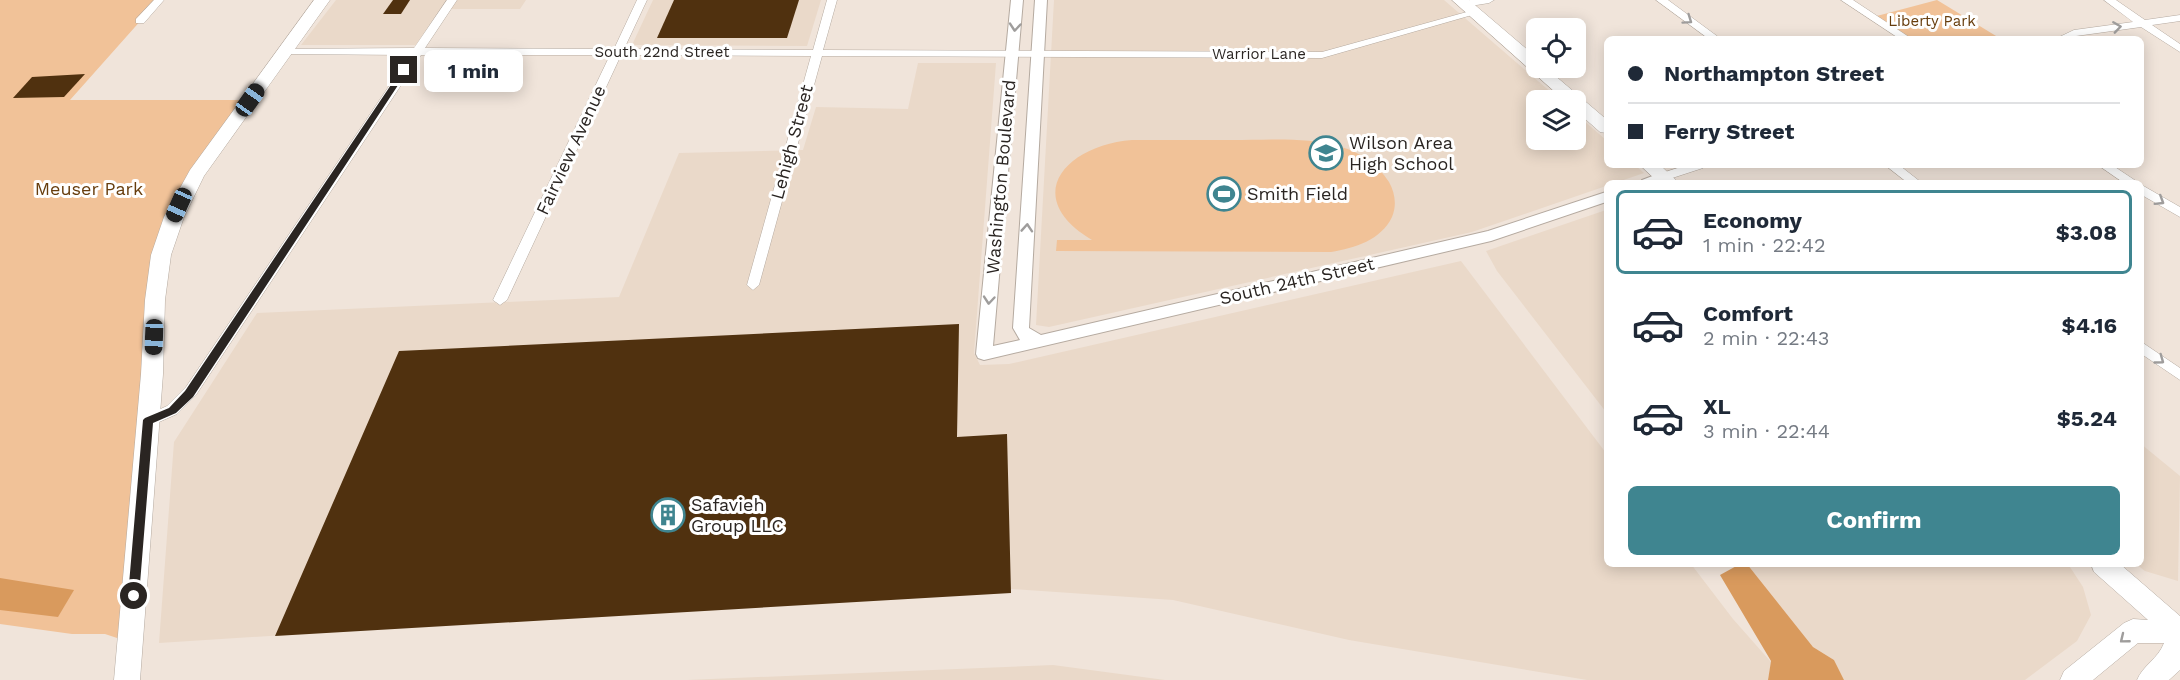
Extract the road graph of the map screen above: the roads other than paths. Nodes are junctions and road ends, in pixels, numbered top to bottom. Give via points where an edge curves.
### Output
1 (159, 0) edge
2 (322, 0) edge
3 (452, 0) edge
4 (642, 0) edge
5 (832, 0) edge
6 (1017, 0) edge
7 (1041, 0) edge
8 (1489, 0) edge
9 (1661, 0) edge
10 (1846, 0) edge
11 (2109, 0) edge
12 (1466, 6) edge
13 (2180, 18) edge
14 (140, 21) dead end
15 (2143, 23) junction
16 (1712, 36) edge
17 (1902, 36) edge
18 (2067, 36) edge
19 (2180, 49) edge
20 (286, 51) junction
21 (417, 51) junction
22 (617, 52) junction
23 (817, 53) junction
24 (1012, 53) junction
25 (1038, 53) junction
26 (1526, 58) edge
27 (1549, 78) edge
28 (1604, 126) edge
29 (1688, 168) edge
30 (1895, 168) edge
31 (2109, 168) edge
32 (1657, 177) edge
33 (1912, 180) edge
34 (2128, 180) edge
35 (2144, 190) edge
36 (1604, 198) edge
37 (2180, 213) edge
38 (753, 285) dead end
39 (500, 300) dead end
40 (1040, 341) junction
41 (2144, 349) edge
42 (984, 354) joint
43 (2180, 375) edge
44 (148, 420) junction
45 (2106, 567) edge
46 (2180, 633) edge
47 (127, 680) edge
48 (2073, 680) edge
49 (2150, 680) edge

1 - 14 street
2 - 20 main road
3 - 21 street
4 - 22 street, Fairview Avenue
5 - 23 street, Lehigh Street
6 -> 24 street, Washington Boulevard
7 - 25 street, Washington Boulevard
8 - 12 street, Warrior Lane
9 -> 16 street
10 - 17 street
11 - 15 street
12 - 25 street, Warrior Lane via 1322,55
12 - 26 main road
13 - 15 street
18 -> 15 street
15 - 19 street
20 - 21 street, South 22nd Street
20 - 44 main road via 202,165 170,227 156,290
21 - 22 street, South 22nd Street
21 - 44 street via 189,394 172,410
22 - 23 street, South 22nd Street
22 - 39 street, Fairview Avenue
23 - 24 street, South 22nd Street
23 - 38 street, Lehigh Street
24 - 25 street, South 22nd Street
24 -> 42 street, Washington Boulevard
40 -> 25 street, Washington Boulevard via 1025,335 1021,328
27 - 28 main road
29 - 32 street
30 - 33 street
31 - 34 street
35 -> 37 street
36 - 40 street, South 24th Street via 1491,236
40 - 42 street, South 24th Street
41 -> 43 street
44 - 47 main road
45 - 46 main road
46 -> 48 main road via 2133,631
46 - 49 main road via 2169,663

